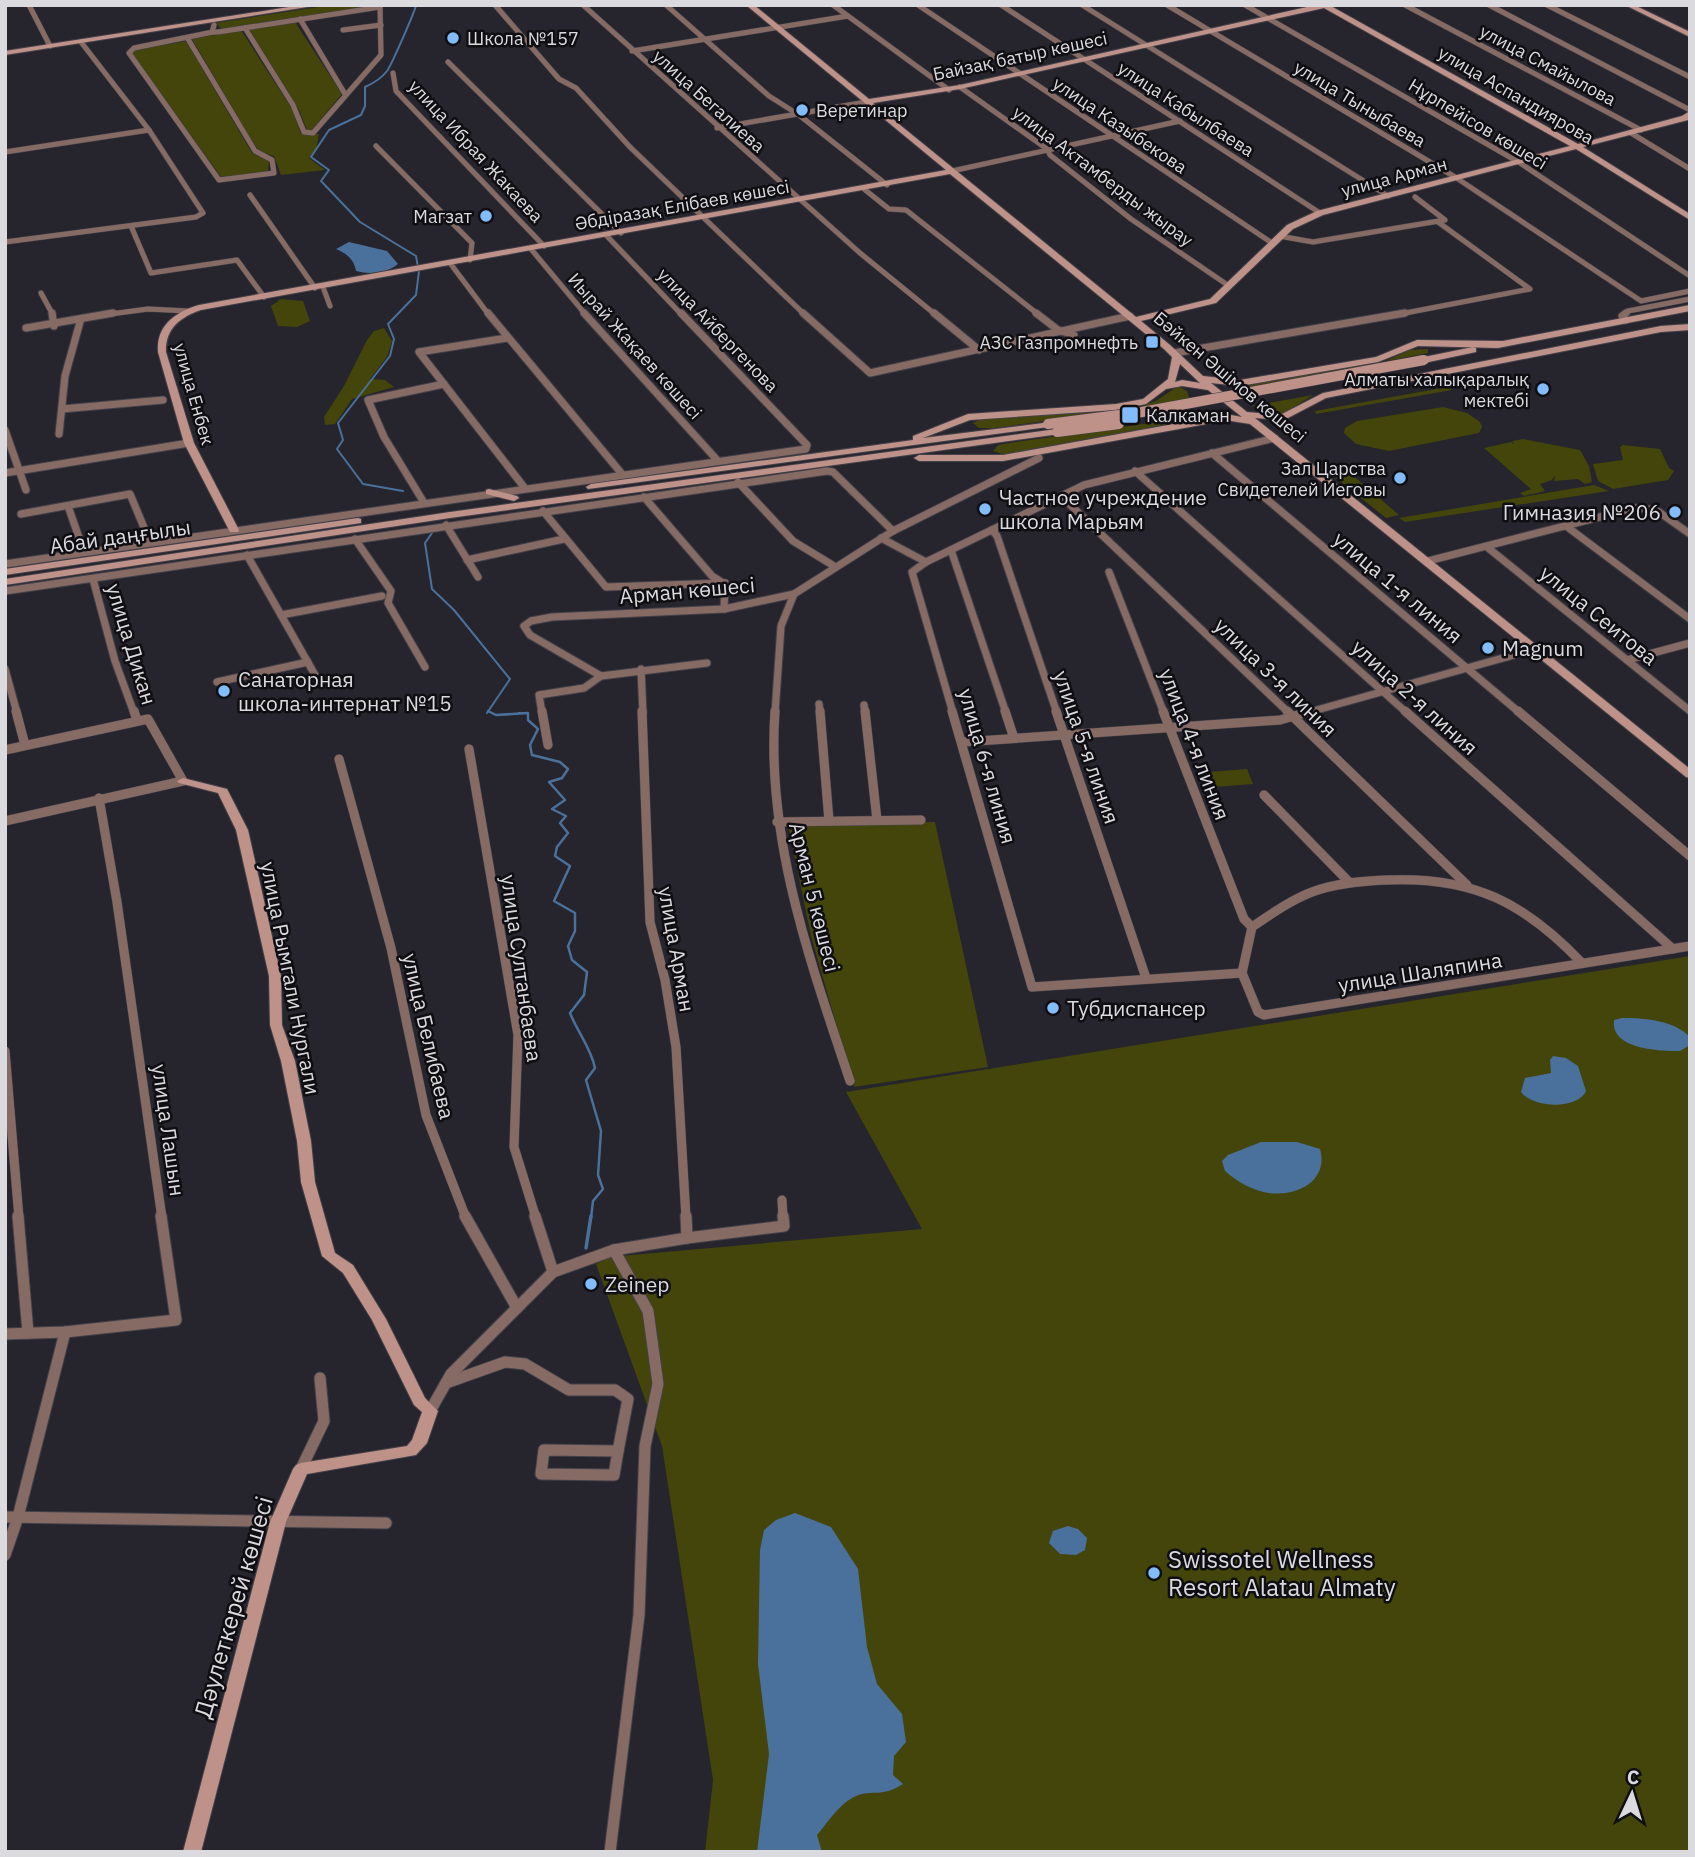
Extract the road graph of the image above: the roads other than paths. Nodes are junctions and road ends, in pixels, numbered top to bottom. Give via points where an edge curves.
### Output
1 (29, 5) edge
2 (317, 5) edge
3 (495, 5) edge
4 (583, 5) edge
5 (666, 5) edge
6 (749, 5) edge
7 (833, 5) edge
8 (918, 5) edge
9 (1001, 5) edge
10 (1082, 5) edge
11 (1167, 5) edge
12 (1245, 5) edge
13 (1325, 5) edge
14 (1405, 5) edge
15 (1489, 5) edge
16 (1547, 5) edge
17 (1628, 5) edge
18 (380, 6) edge
19 (848, 16) junction
20 (300, 19) junction
21 (1269, 19) junction
22 (213, 23) junction
23 (381, 25) junction
24 (245, 28) junction
25 (778, 29) junction
26 (343, 30) dead end
27 (1212, 31) junction
28 (216, 32) junction
29 (1690, 35) edge
30 (188, 39) junction
31 (706, 41) junction
32 (82, 42) junction
33 (1146, 45) junction
34 (50, 46) junction
35 (632, 51) junction
36 (5, 53) edge
37 (1083, 58) junction
38 (448, 62) dead end
39 (393, 73) dead end
40 (1016, 73) junction
41 (1690, 77) edge
42 (960, 87) junction
43 (948, 90) junction
44 (345, 94) junction
45 (866, 102) junction
46 (799, 115) junction
47 (1688, 115) edge
48 (1180, 121) junction
49 (718, 128) junction
50 (149, 130) junction
51 (1641, 130) junction
52 (1631, 134) junction
53 (1111, 136) junction
54 (376, 146) dead end
55 (1577, 147) junction
56 (1047, 149) junction
57 (5, 152) edge
58 (1520, 163) junction
59 (1690, 169) edge
60 (952, 171) junction
61 (1455, 177) junction
62 (887, 185) junction
63 (864, 189) junction
64 (250, 195) dead end
65 (1388, 196) junction
66 (1415, 197) dead end
67 (800, 200) junction
68 (1320, 213) junction
69 (704, 217) junction
70 (1690, 218) edge
71 (1438, 222) junction
72 (131, 226) junction
73 (621, 233) junction
74 (606, 236) junction
75 (1275, 239) junction
76 (5, 242) edge
77 (544, 246) junction
78 (531, 249) junction
79 (470, 260) junction
80 (450, 263) junction
81 (1690, 276) edge
82 (1229, 286) junction
83 (319, 288) junction
84 (1690, 291) edge
85 (41, 293) dead end
86 (264, 298) junction
87 (1690, 299) edge
88 (330, 306) dead end
89 (188, 311) junction
90 (1689, 314) edge
91 (1132, 318) junction
92 (1626, 320) junction
93 (1664, 321) joint
94 (80, 322) junction
95 (54, 326) junction
96 (1690, 327) edge
97 (26, 328) dead end
98 (1058, 330) junction
99 (1074, 335) dead end
100 (507, 338) junction
101 (1411, 344) junction
102 (1504, 344) junction
103 (979, 350) junction
104 (1175, 354) junction
105 (1428, 363) junction
106 (1198, 377) junction
107 (1240, 383) junction
108 (444, 384) junction
109 (1210, 387) junction
110 (1166, 388) junction
111 (163, 400) dead end
112 (1229, 402) junction
113 (62, 409) junction
114 (1244, 414) junction
115 (980, 416) junction
116 (1286, 417) junction
117 (1212, 420) junction
118 (1254, 422) junction
119 (5, 430) edge
120 (995, 432) junction
121 (59, 434) dead end
122 (1275, 438) junction
123 (1003, 440) junction
124 (189, 443) junction
125 (893, 445) junction
126 (1289, 448) junction
127 (1212, 453) junction
128 (871, 458) junction
129 (1003, 458) junction
130 (1039, 458) dead end
131 (718, 461) junction
132 (754, 464) junction
133 (780, 466) junction
134 (20, 471) junction
135 (1135, 471) junction
136 (5, 474) edge
137 (622, 474) junction
138 (761, 474) junction
139 (737, 481) junction
140 (524, 487) junction
141 (26, 489) dead end
142 (489, 492) junction
143 (1061, 496) junction
144 (644, 497) junction
145 (423, 502) junction
146 (511, 503) junction
147 (68, 506) junction
148 (544, 511) junction
149 (21, 514) dead end
150 (498, 517) junction
151 (446, 525) junction
152 (1566, 526) junction
153 (992, 530) junction
154 (893, 531) junction
155 (237, 534) junction
156 (1690, 534) edge
157 (881, 538) junction
158 (355, 539) junction
159 (564, 539) junction
160 (150, 542) junction
161 (1487, 547) junction
162 (951, 550) junction
163 (84, 552) junction
164 (247, 555) junction
165 (121, 560) junction
166 (467, 560) junction
167 (1428, 561) junction
168 (926, 562) junction
169 (5, 564) edge
170 (834, 566) junction
171 (5, 572) edge
172 (1110, 572) dead end
173 (478, 578) dead end
174 (93, 579) junction
175 (5, 582) edge
176 (725, 583) junction
177 (5, 591) edge
178 (794, 594) junction
179 (382, 596) dead end
180 (724, 609) junction
181 (281, 615) junction
182 (1690, 620) edge
183 (1690, 643) edge
184 (1535, 649) junction
185 (1627, 660) junction
186 (308, 662) junction
187 (707, 663) dead end
188 (425, 667) dead end
189 (5, 669) edge
190 (641, 669) junction
191 (1468, 669) junction
192 (315, 675) dead end
193 (601, 676) junction
194 (216, 682) dead end
195 (1383, 692) junction
196 (818, 704) dead end
197 (864, 705) dead end
198 (1690, 710) edge
199 (1291, 716) junction
200 (137, 720) junction
201 (1169, 727) junction
202 (1064, 734) junction
203 (1014, 738) junction
204 (963, 742) junction
205 (25, 745) junction
206 (548, 745) dead end
207 (469, 749) dead end
208 (5, 750) edge
209 (339, 759) dead end
210 (1690, 775) edge
211 (183, 781) junction
212 (1264, 794) dead end
213 (99, 798) junction
214 (877, 820) junction
215 (921, 820) dead end
216 (5, 821) edge
217 (829, 821) junction
218 (777, 822) junction
219 (1690, 856) edge
220 (1349, 882) junction
221 (1467, 885) junction
222 (1252, 927) junction
223 (1690, 946) edge
224 (1673, 949) junction
225 (1583, 963) junction
226 (1242, 973) junction
227 (1146, 978) junction
228 (5, 1051) edge
229 (849, 1081) dead end
230 (782, 1200) dead end
231 (688, 1236) junction
232 (614, 1250) junction
233 (553, 1272) junction
234 (517, 1308) junction
235 (65, 1332) junction
236 (28, 1333) junction
237 (5, 1334) edge
238 (320, 1378) dead end
239 (444, 1384) junction
240 (430, 1411) junction
241 (618, 1451) junction
242 (301, 1469) junction
243 (12, 1517) edge
244 (278, 1522) junction
245 (386, 1523) dead end
246 (5, 1555) edge
247 (192, 1852) edge
248 (610, 1852) edge

1 - 34 street
2 - 22 main road
3 - 69 street via 559,79 576,88
4 - 35 street, улица Бегалиева
5 - 31 street
6 - 25 main road, Бәйкен Әшімов көшесі
7 - 19 street
8 - 40 street, улица Казыбекова
9 - 37 street, улица Кабылбаева
10 - 33 street
11 - 27 street, улица Тыныбаева
12 - 21 street, Нұрпейісов көшесі
13 - 21 main road, Байзақ батыр көшесі
13 - 55 main road, улица Аспандиярова
14 - 51 street, улица Смайылова
15 - 47 street
16 - 41 street
17 - 29 main road
18 - 20 street
18 - 23 street
19 - 25 street
19 - 43 street
20 - 24 street
20 - 44 street
21 - 27 main road, Байзақ батыр көшесі
21 - 58 street, Нұрпейісов көшесі
22 - 28 street
22 - 32 main road
23 - 26 street
23 - 44 street via 381,55
24 - 28 street
24 - 44 street via 293,105 304,132 316,131
25 - 31 street
25 - 45 main road, Бәйкен Әшімов көшесі
27 - 33 main road, Байзақ батыр көшесі
27 - 61 street, улица Тыныбаева
28 - 30 street
30 - 30 street via 255,151 272,160 274,173 220,181 129,53 134,48
31 - 35 street
31 - 46 street via 769,96
32 - 34 main road
32 - 50 street
33 - 37 main road, Байзақ батыр көшесі
33 - 65 street
34 - 36 main road
35 - 49 street, улица Бегалиева
37 - 40 main road, Байзақ батыр көшесі
37 - 48 street, улица Кабылбаева
38 - 73 street
39 - 77 street, улица Ибрая Жакаева via 396,91
40 - 42 main road, Байзақ батыр көшесі
40 - 53 street, улица Казыбекова
42 - 43 main road, Байзақ батыр көшесі
42 - 56 street, улица Актамберды жырау
43 - 45 main road, Байзақ батыр көшесі
45 - 46 street, Байзақ батыр көшесі
45 - 60 main road, Бәйкен Әшімов көшесі
46 - 49 street, Байзақ батыр көшесі
46 - 62 street
47 - 51 main road, улица Арман
48 - 53 street, Әбдіразақ Елібаев көшесі
48 - 68 street, улица Кабылбаева
49 - 67 street, улица Бегалиева
50 - 57 street
50 - 72 street via 203,213
51 - 52 main road, улица Арман
52 - 55 main road, улица Арман
52 - 59 street
53 - 56 street, Әбдіразақ Елібаев көшесі
53 - 75 street, улица Казыбекова
54 - 79 street via 472,243
55 - 58 main road, улица Арман
55 - 70 main road, улица Аспандиярова
56 - 60 street, Әбдіразақ Елібаев көшесі
56 - 82 street, улица Актамберды жырау via 1131,219
58 - 61 main road, улица Арман
58 - 81 street, Нұрпейісов көшесі
60 - 62 main road, Әбдіразақ Елібаев көшесі
60 - 91 main road, Бәйкен Әшімов көшесі
61 - 65 main road, улица Арман
61 - 84 street, улица Тыныбаева via 1641,301
62 - 63 main road, Әбдіразақ Елібаев көшесі
63 - 67 main road, Әбдіразақ Елібаев көшесі
63 - 98 street via 889,209 906,210
64 - 83 street
65 - 68 main road, улица Арман
66 - 71 street via 1445,218
67 - 69 main road, Әбдіразақ Елібаев көшесі
67 - 103 street, улица Бегалиева
68 - 75 main road, улица Арман
69 - 73 main road, Әбдіразақ Елібаев көшесі
69 - 103 street via 870,373
71 - 75 street via 1313,242
71 - 104 street via 1530,289
72 - 76 street
72 - 86 street via 151,273 237,260
73 - 74 main road, Әбдіразақ Елібаев көшесі
74 - 77 main road, Әбдіразақ Елібаев көшесі
74 - 133 street, улица Айбергенова via 808,446
75 - 82 main road, улица Арман
77 - 78 main road, Әбдіразақ Елібаев көшесі
78 - 79 main road, Әбдіразақ Елібаев көшесі
78 - 131 street, Иырай Жақаев көшесі
79 - 80 main road, Әбдіразақ Елібаев көшесі
80 - 83 main road, Әбдіразақ Елібаев көшесі
80 - 100 street
82 - 91 main road, улица Арман via 1213,301
83 - 86 main road, Әбдіразақ Елібаев көшесі
83 - 88 street
85 - 95 street
86 - 89 main road, Әбдіразақ Елібаев көшесі
87 - 92 street via 1628,311 1622,316
89 - 94 street via 151,307
89 - 124 main road, улица Енбек via 170,324 161,346
90 - 92 main road
90 - 93 main road
91 - 98 street
91 - 104 main road, Бәйкен Әшімов көшесі
92 - 102 main road
93 - 105 main road
94 - 95 street
94 - 113 street via 65,376
95 - 97 street
96 - 116 main road via 1323,396
98 - 99 street
98 - 103 street
100 - 108 street via 419,350
100 - 137 street
101 - 102 main road
101 - 105 main road via 1432,349
101 - 107 main road via 1378,359
102 - 105 main road
104 - 106 main road, Бәйкен Әшімов көшесі
104 - 110 main road via 1174,376
105 - 120 main road, bridge
105 - 123 main road, bridge via 1150,419
106 - 107 main road
106 - 109 main road, Бәйкен Әшімов көшесі
107 - 112 main road via 1229,388
108 - 140 street
108 - 145 street via 368,400
109 - 110 main road via 1182,383
109 - 112 main road, Бәйкен Әшімов көшесі
110 - 115 main road via 1136,404
111 - 113 street
112 - 114 main road, Бәйкен Әшімов көшесі
112 - 117 main road via 1228,416
113 - 121 street
114 - 116 main road
114 - 118 main road, Бәйкен Әшімов көшесі
115 - 120 main road via 970,422 972,427
115 - 125 main road via 959,419
116 - 126 main road via 1282,434
117 - 118 main road
117 - 129 main road
118 - 122 main road, Бәйкен Әшімов көшесі
119 - 134 street
120 - 125 main road
122 - 126 main road, Бәйкен Әшімов көшесі
122 - 127 street
123 - 128 main road
123 - 129 main road via 988,452
124 - 134 street
124 - 155 main road, улица Енбек
125 - 133 main road, Абай даңғылы
126 - 167 main road, Бәйкен Әшімов көшесі
127 - 135 street
127 - 191 street, улица 1-я линия
128 - 129 main road
128 - 133 main road
130 - 154 street, Арман көшесі
131 - 133 street
131 - 137 street
132 - 133 main road, Абай даңғылы
132 - 138 main road
132 - 146 main road, Абай даңғылы
133 - 138 main road
133 - 139 street
133 - 154 street via 836,475
134 - 136 street
134 - 141 street
135 - 143 street
135 - 195 street, улица 2-я линия
137 - 140 street
138 - 139 main road
139 - 144 street
139 - 146 main road
139 - 170 street via 793,541
140 - 142 street
142 - 145 street
142 - 146 main road
143 - 153 street
143 - 199 street, улица 3-я линия
144 - 148 street
144 - 176 street via 712,576
145 - 155 street
146 - 150 main road
146 - 155 main road, Абай даңғылы
146 - 165 main road
147 - 149 street
147 - 160 street via 130,494
147 - 163 street
148 - 150 street
148 - 159 street
150 - 151 street
151 - 158 street
151 - 166 street
152 - 156 street via 1646,507
152 - 161 street
152 - 182 street
153 - 162 street
153 - 202 street, улица 5-я линия
154 - 157 street, Арман көшесі
155 - 160 street
155 - 165 main road, Абай даңғылы
157 - 168 street
157 - 170 street, Арман көшесі
158 - 164 street
158 - 188 street via 391,591 388,603
159 - 166 street
159 - 176 street via 606,587
160 - 165 street
161 - 167 street
161 - 185 street, улица Сеитова
162 - 168 street
162 - 203 street
163 - 165 street
163 - 169 street
164 - 165 street
164 - 181 street
165 - 171 main road, Абай даңғылы
165 - 174 street
165 - 175 main road
166 - 173 street
167 - 184 main road, Бәйкен Әшімов көшесі
168 - 204 street, улица 6-я линия via 912,572
170 - 178 street, Арман көшесі
172 - 201 street, улица 4-я линия
174 - 177 street
174 - 200 street, улица Дикан
176 - 180 street
178 - 180 street, Арман көшесі
178 - 218 street, Арман 5 көшесі via 781,626 775,713
179 - 181 street
180 - 193 street, Арман көшесі via 552,617 524,626 530,635
181 - 186 street
183 - 185 street
184 - 191 street
184 - 210 main road, Бәйкен Әшімов көшесі
185 - 198 street, улица Сеитова
186 - 192 street
186 - 194 street
187 - 190 street
189 - 205 street
190 - 193 street
190 - 231 street, улица Арман via 650,922 676,1047
191 - 195 street
191 - 219 street, улица 1-я линия
193 - 206 street via 584,688 539,695
195 - 199 street
195 - 224 street, улица 2-я линия
196 - 217 street
197 - 214 street
199 - 201 street
199 - 221 street, улица 3-я линия
200 - 205 street, улица Дикан
200 - 211 street, улица Дикан via 149,720
201 - 202 street
201 - 222 street, улица 4-я линия via 1244,919
202 - 203 street
202 - 227 street, улица 5-я линия
203 - 204 street
204 - 227 street, улица 6-я линия via 1032,987
205 - 208 street, улица Дикан
207 - 233 street, улица Султанбаева via 518,1035 514,1147
209 - 234 street, улица Белибаева via 391,948 426,1115 460,1207
211 - 213 street
211 - 240 main road, улица Рымгали Нургали via 223,791 242,831 275,976 276,1025 288,1061 308,1182 328,1256 348,1269 379,1319 419,1401
212 - 220 street
213 - 216 street
213 - 235 street, улица Лашын via 176,1320
214 - 215 street
214 - 217 street
217 - 218 street
218 - 229 street, Арман 5 көшесі via 802,937
220 - 221 street via 1409,880
220 - 222 street via 1302,896
221 - 225 street via 1546,928
222 - 226 street
223 - 224 street, улица Шаляпина
224 - 225 street, улица Шаляпина
225 - 226 street, улица Шаляпина via 1264,1015 1258,1012
226 - 227 street
228 - 236 street
230 - 231 street via 784,1226
231 - 232 street
232 - 233 street
232 - 248 street via 648,1311 658,1384 645,1446 639,1615
233 - 234 street
234 - 239 street
235 - 236 street, улица Лашын
235 - 243 street
236 - 237 street, улица Лашын
238 - 242 street, Дәулеткерей көшесі via 324,1422
239 - 240 street
239 - 241 street via 505,1362 525,1364 569,1390 615,1390 628,1399
240 - 242 main road via 419,1443 411,1451
241 - 241 street via 544,1451 541,1474 614,1475
242 - 244 main road, Дәулеткерей көшесі
243 - 244 street
243 - 246 street
244 - 245 street
244 - 247 main road, Дәулеткерей көшесі

